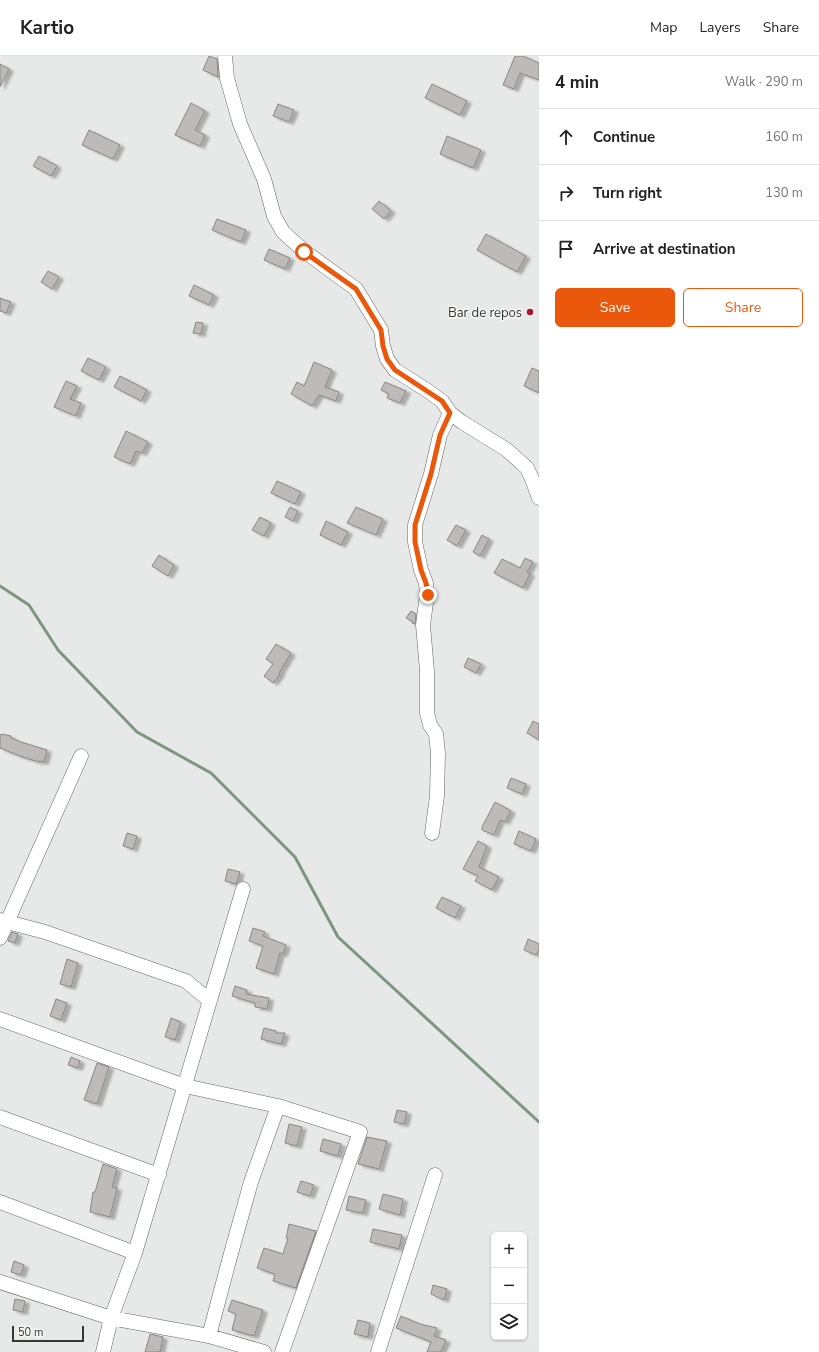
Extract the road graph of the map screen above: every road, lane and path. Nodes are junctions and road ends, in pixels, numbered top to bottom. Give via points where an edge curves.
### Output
1 (225, 56) edge
2 (450, 413) junction
3 (539, 498) edge
4 (80, 756) dead end
5 (432, 833) dead end
6 (243, 889) dead end
7 (4, 921) edge
8 (0, 938) edge
9 (210, 1001) junction
10 (0, 1019) edge
11 (185, 1086) junction
12 (278, 1106) junction
13 (0, 1117) edge
14 (159, 1175) junction
15 (434, 1175) dead end
16 (0, 1202) edge
17 (135, 1253) junction
18 (0, 1282) edge
19 (111, 1318) junction
20 (209, 1336) junction
21 (103, 1352) edge
22 (264, 1352) edge
23 (282, 1352) edge
24 (378, 1352) edge

1 - 2 street via 226,78 240,124 264,179 274,216 284,232 304,252 356,289 381,330 387,359 395,370 442,401
2 - 3 street via 507,450 527,468
2 - 5 street via 440,435 415,525 415,542 428,595 423,624 427,713 436,734 438,753 437,796
4 - 7 street
6 - 9 street
7 - 8 street
7 - 9 street via 45,932 186,981
9 - 11 street
10 - 11 street
11 - 12 street
11 - 14 street
12 - 20 street via 251,1182
12 - 23 street via 360,1132
13 - 14 street
14 - 17 street
15 - 24 street
16 - 17 street
17 - 19 street
18 - 19 street
19 - 20 street
19 - 21 street
20 - 22 street

